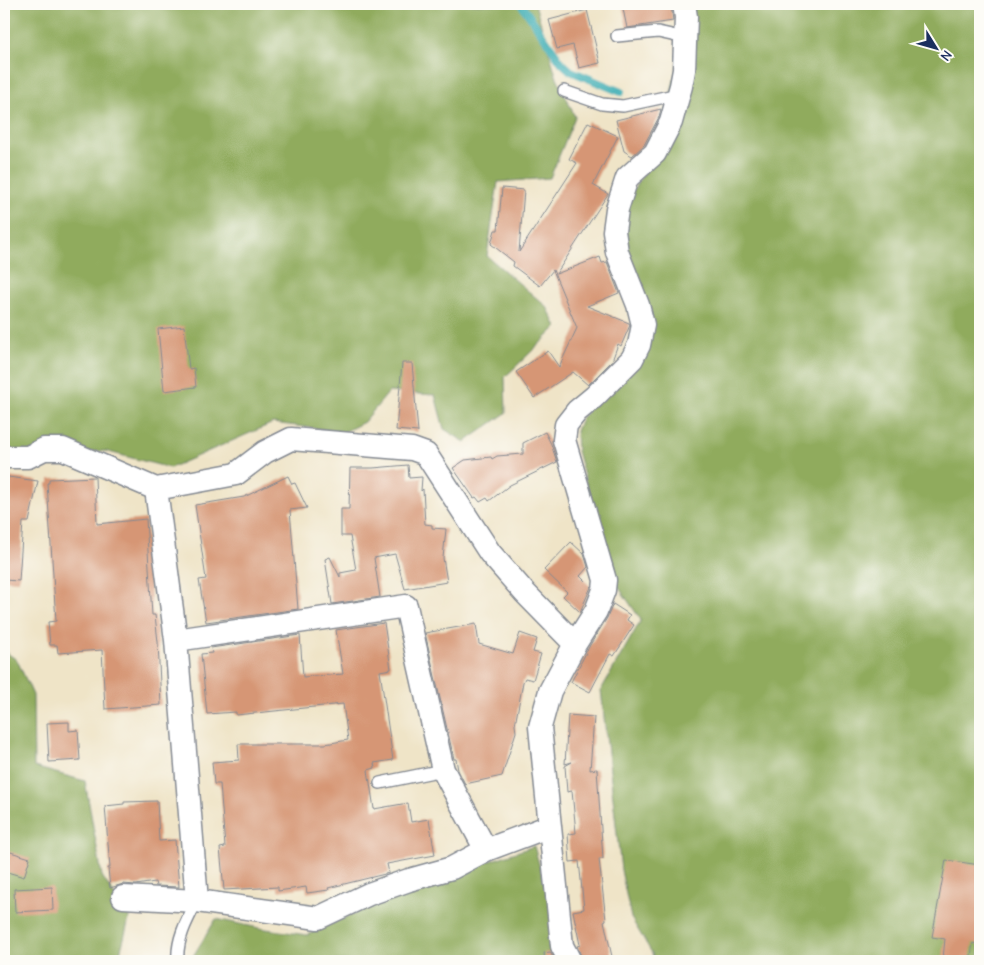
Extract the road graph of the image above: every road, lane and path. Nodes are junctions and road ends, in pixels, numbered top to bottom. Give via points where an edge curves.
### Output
1 (684, 4) edge
2 (616, 36) dead end
3 (685, 38) junction
4 (564, 91) dead end
5 (679, 94) junction
6 (4, 457) edge
7 (156, 489) junction
8 (176, 640) junction
9 (575, 644) junction
10 (443, 770) junction
11 (380, 783) dead end
12 (550, 826) junction
13 (486, 850) junction
14 (123, 897) dead end
15 (196, 901) junction
16 (178, 961) edge
17 (570, 961) edge

1 - 3 street
2 - 3 lane via 658,32
3 - 5 street
4 - 5 lane via 602,104 623,106
5 - 9 street via 664,138 655,153 627,178 617,209 614,232 617,252 643,325 639,345 632,359 566,425 564,440 605,580 596,611
6 - 7 street via 28,457 44,449 63,448
7 - 8 street
7 - 9 street via 236,474 265,452 291,439 412,449 426,454 490,553
8 - 10 street via 406,606
8 - 15 street
9 - 12 street via 550,691 540,728
10 - 11 lane
10 - 13 street
12 - 13 street
12 - 17 street via 562,946
13 - 15 street via 452,868 377,891 318,918
14 - 15 street
15 - 16 lane via 184,926

